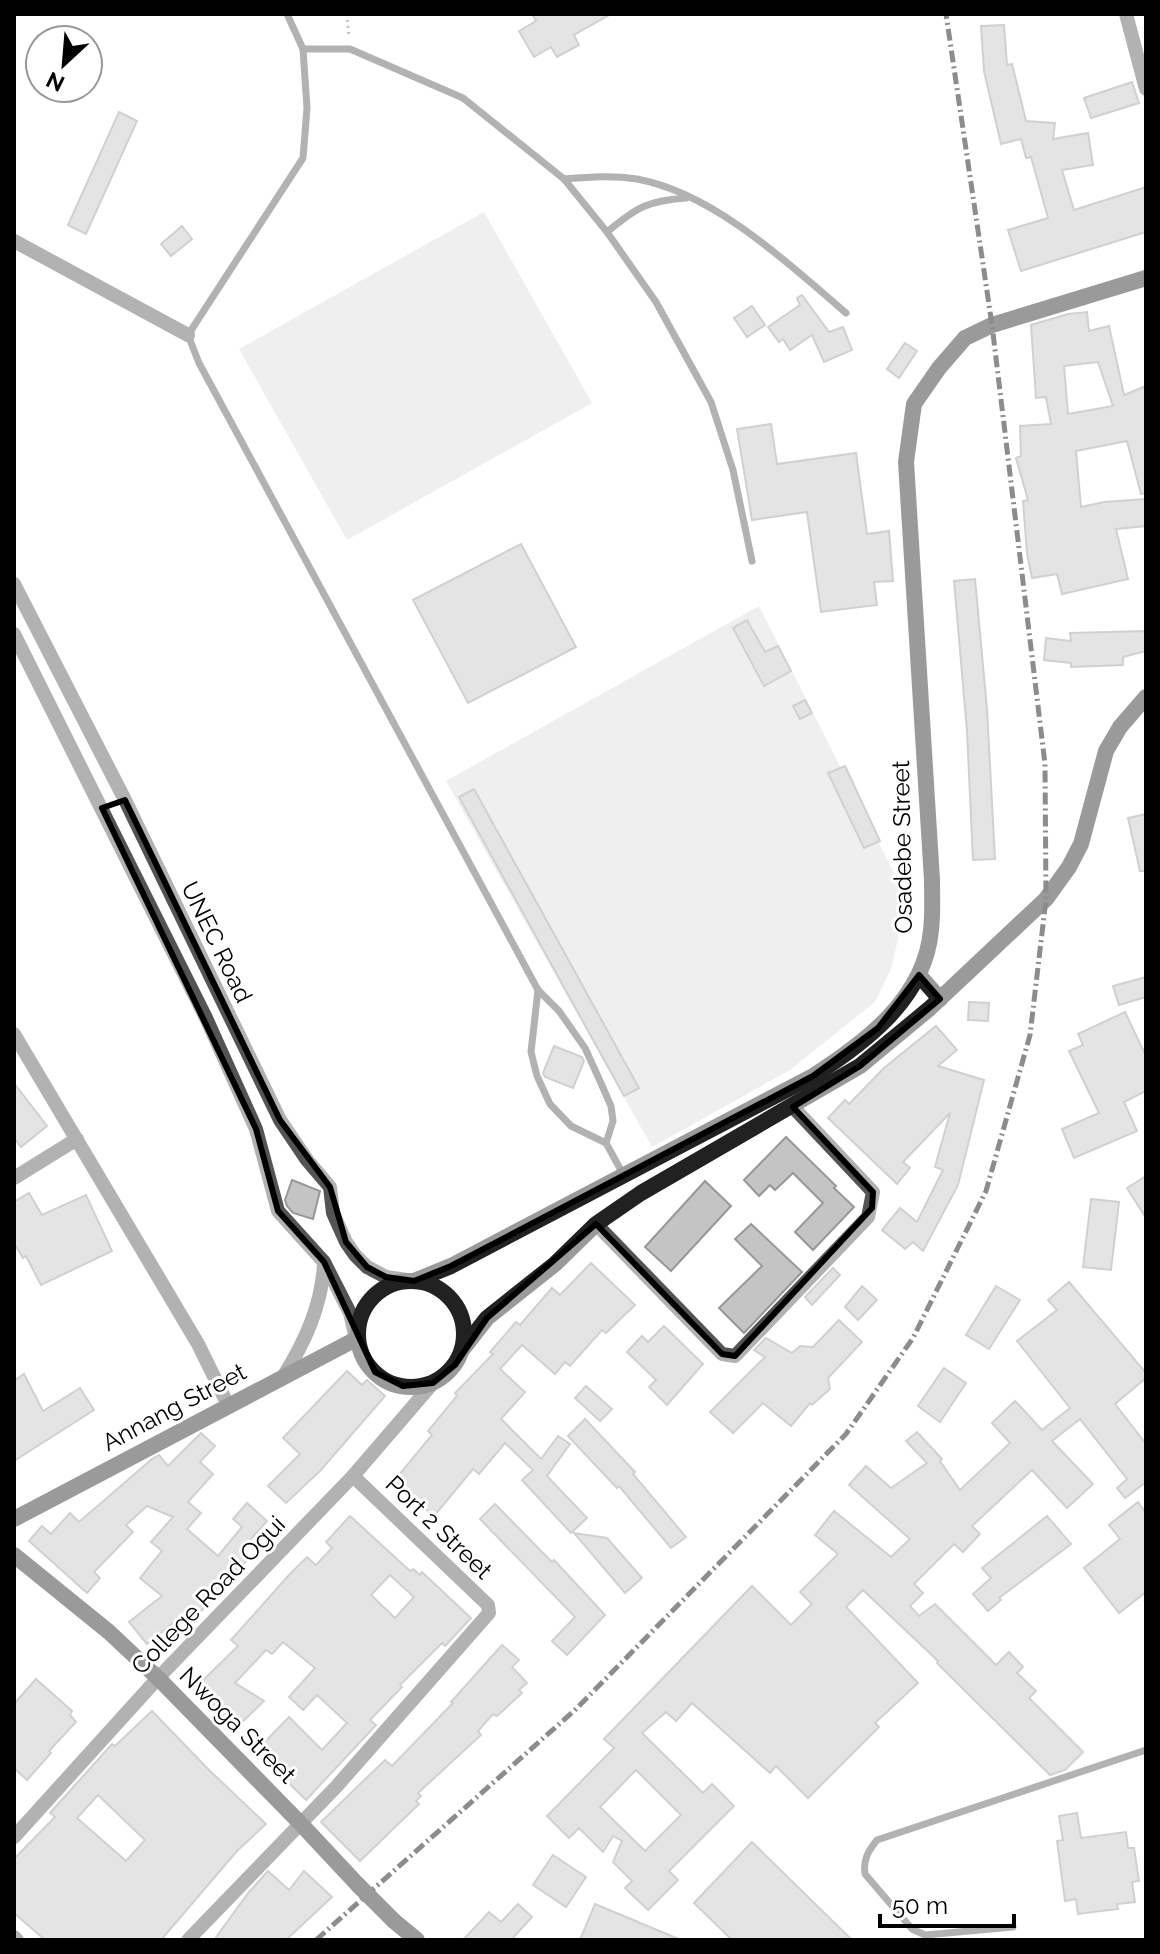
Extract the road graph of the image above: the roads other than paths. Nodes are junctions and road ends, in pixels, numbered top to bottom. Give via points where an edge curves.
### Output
1 (287, 14) edge
2 (1126, 14) edge
3 (303, 49) junction
4 (1146, 89) edge
5 (564, 179) junction
6 (691, 198) junction
7 (607, 232) junction
8 (14, 241) edge
9 (1146, 278) edge
10 (846, 313) dead end
11 (188, 335) junction
12 (752, 561) dead end
13 (14, 584) edge
14 (14, 634) edge
15 (1146, 697) edge
16 (125, 800) junction
17 (102, 808) junction
18 (919, 975) junction
19 (538, 990) junction
20 (940, 999) junction
21 (14, 1034) edge
22 (793, 1107) junction
23 (77, 1139) junction
24 (606, 1143) junction
25 (623, 1174) junction
26 (14, 1178) edge
27 (596, 1224) junction
28 (324, 1262) junction
29 (414, 1281) junction
30 (356, 1339) junction
31 (462, 1350) junction
32 (283, 1377) junction
33 (433, 1383) junction
34 (228, 1405) junction
35 (353, 1476) junction
36 (14, 1519) edge
37 (14, 1555) edge
38 (158, 1678) junction
39 (1146, 1750) edge
40 (301, 1824) junction
41 (14, 1837) edge
42 (1013, 1927) dead end
43 (188, 1940) edge
44 (417, 1940) edge

1 - 3 lane
2 - 4 street
3 - 5 lane via 350,49 463,98
3 - 11 lane via 303,158
5 - 6 lane via 639,180
5 - 7 lane
6 - 7 lane via 656,200
6 - 10 lane via 767,245
7 - 12 lane via 656,302 711,402 733,470
8 - 11 street
9 - 18 main road, Osadebe Street via 965,338 914,404 906,462 932,880 931,933
11 - 19 lane
13 - 16 street, UNEC Road
14 - 17 street, UNEC Road
15 - 20 main road via 1106,751 1085,831 1069,867 1046,899
16 - 17 street
16 - 29 street, UNEC Road via 280,1120 330,1187 333,1213 346,1242 367,1267 386,1277
17 - 28 street, UNEC Road via 250,1115 278,1211
18 - 20 main road
18 - 25 main road, Osadebe Street via 878,1028 841,1058
19 - 24 lane via 585,1048 611,1106
19 - 24 lane via 531,1052 537,1076 550,1104 571,1126
20 - 22 main road via 860,1066
21 - 23 street
22 - 27 main road
22 - 27 street via 873,1192 872,1208 735,1356 722,1354
23 - 26 street
23 - 34 street via 198,1344
24 - 25 lane
25 - 29 main road, Osadebe Street
27 - 31 main road via 487,1318
28 - 30 street, UNEC Road via 350,1313
28 - 32 street via 312,1322
29 - 30 main road via 390,1285 370,1299
29 - 31 main road via 443,1291 455,1303 463,1326
30 - 32 main road, Annang Street
30 - 33 main road via 365,1360 388,1381 419,1387
31 - 33 main road via 455,1365
32 - 34 main road, Annang Street
33 - 35 street, College Road Ogui
34 - 36 main road, Annang Street
35 - 38 street, College Road Ogui
35 - 40 street, Port 2 Street via 488,1605 489,1613
37 - 38 main road, Nwoga Street
38 - 40 main road, Nwoga Street
38 - 41 street, College Road Ogui
39 - 42 lane via 877,1840 868,1851 865,1874 912,1929 925,1935
40 - 43 street
40 - 44 main road, Nwoga Street, bridge

